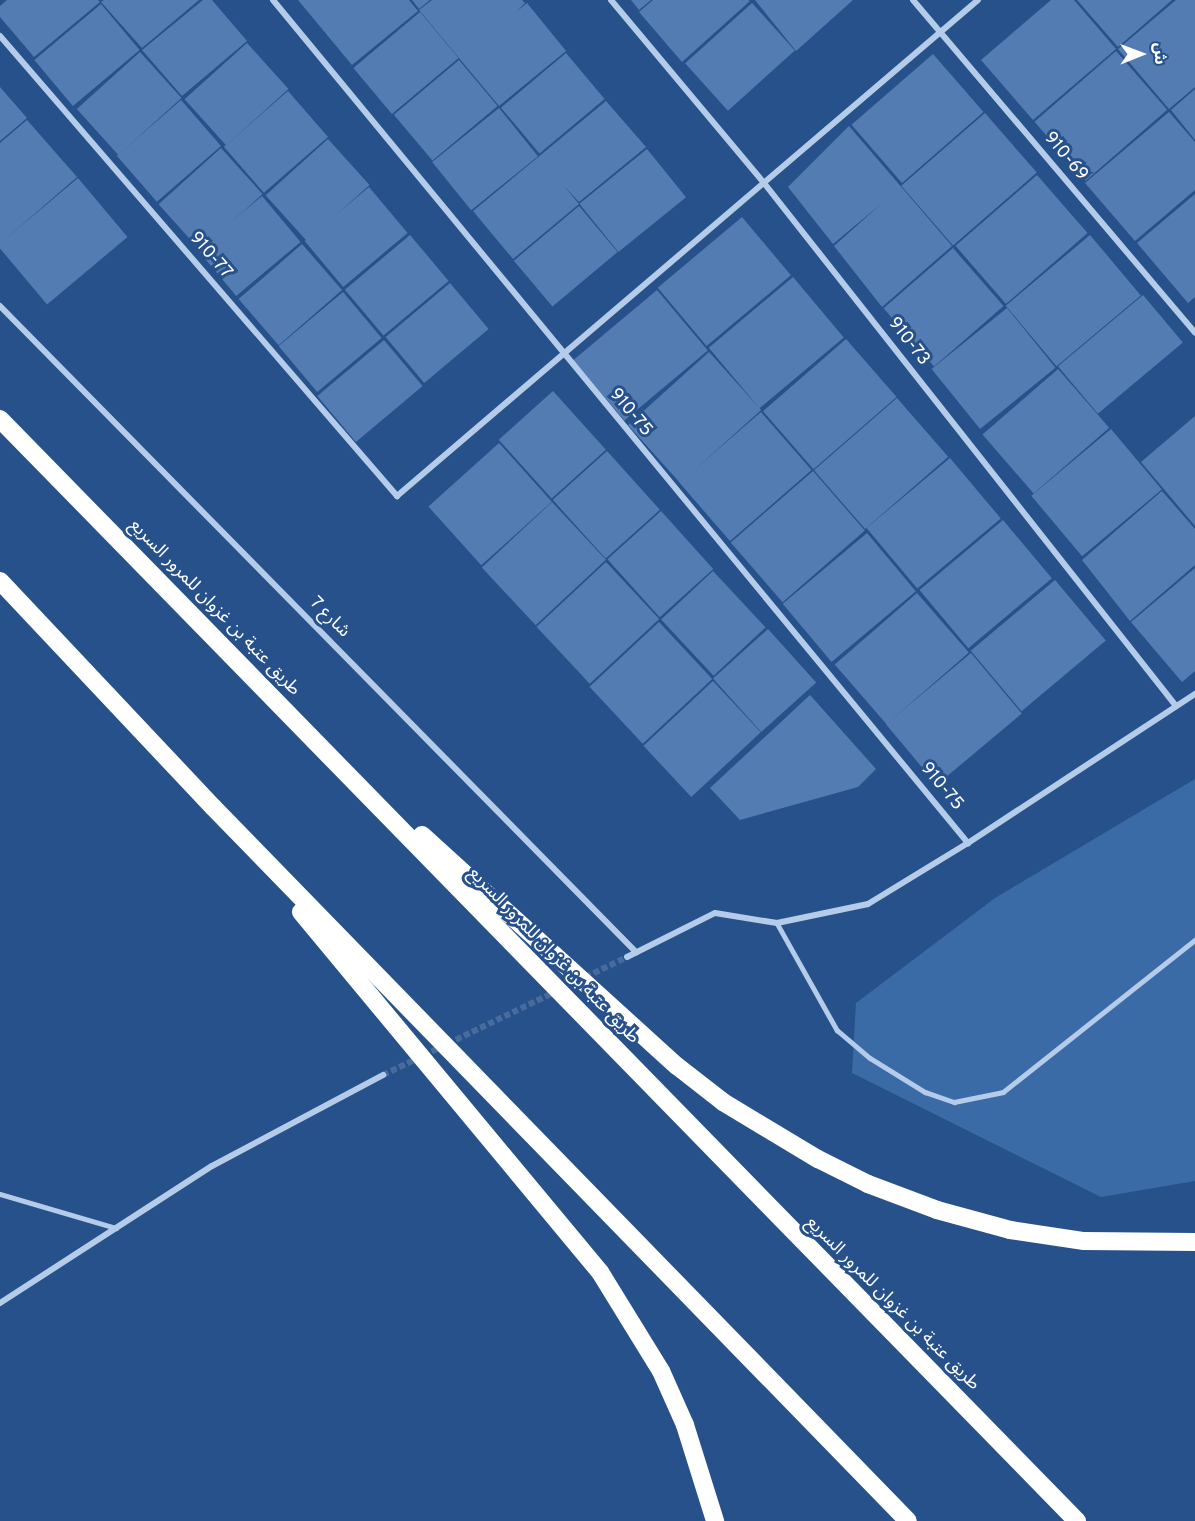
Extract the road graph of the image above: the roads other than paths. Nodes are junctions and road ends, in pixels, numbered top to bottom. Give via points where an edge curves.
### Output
1 (273, 0) edge
2 (611, 0) edge
3 (914, 0) edge
4 (978, 0) edge
5 (940, 33) junction
6 (0, 36) edge
7 (764, 183) junction
8 (0, 306) edge
9 (1195, 333) edge
10 (562, 355) junction
11 (0, 419) edge
12 (0, 581) edge
13 (1195, 694) edge
14 (1176, 706) junction
15 (298, 724) junction
16 (213, 807) junction
17 (968, 843) junction
18 (777, 923) junction
19 (1195, 940) edge
20 (636, 952) junction
21 (627, 957) tunnel mouth
22 (382, 1075) tunnel mouth
23 (0, 1194) edge
24 (116, 1228) junction
25 (1195, 1242) edge
26 (0, 1303) edge
27 (715, 1521) edge
28 (908, 1521) edge
29 (1077, 1521) edge

1 - 10 street, 910-75
2 - 7 street, 910-73
3 - 5 street, 910-69
4 - 5 street
5 - 7 street
5 - 9 street, 910-69
6 - 10 street, 910-77 via 397,496
7 - 10 street
7 - 14 street, 910-73
8 - 20 street, شارع 7
10 - 17 street, 910-75
11 - 15 highway, طريق عتبة بن غزوان للمرور السريع, bridge
12 - 16 highway, bridge
13 - 14 street
14 - 17 street
15 - 25 highway, bridge via 677,1066 769,1132 868,1184 938,1210 1010,1230 1084,1241
15 - 29 highway, طريق عتبة بن غزوان للمرور السريع, bridge
16 - 27 highway, bridge via 600,1272 661,1371 685,1425
16 - 28 highway, bridge
17 - 18 street via 868,904
18 - 19 lane via 837,1030 870,1058 925,1092 954,1102 1003,1092
18 - 20 street via 715,913
20 - 21 street
22 - 24 street via 212,1166
23 - 24 lane
24 - 26 street

